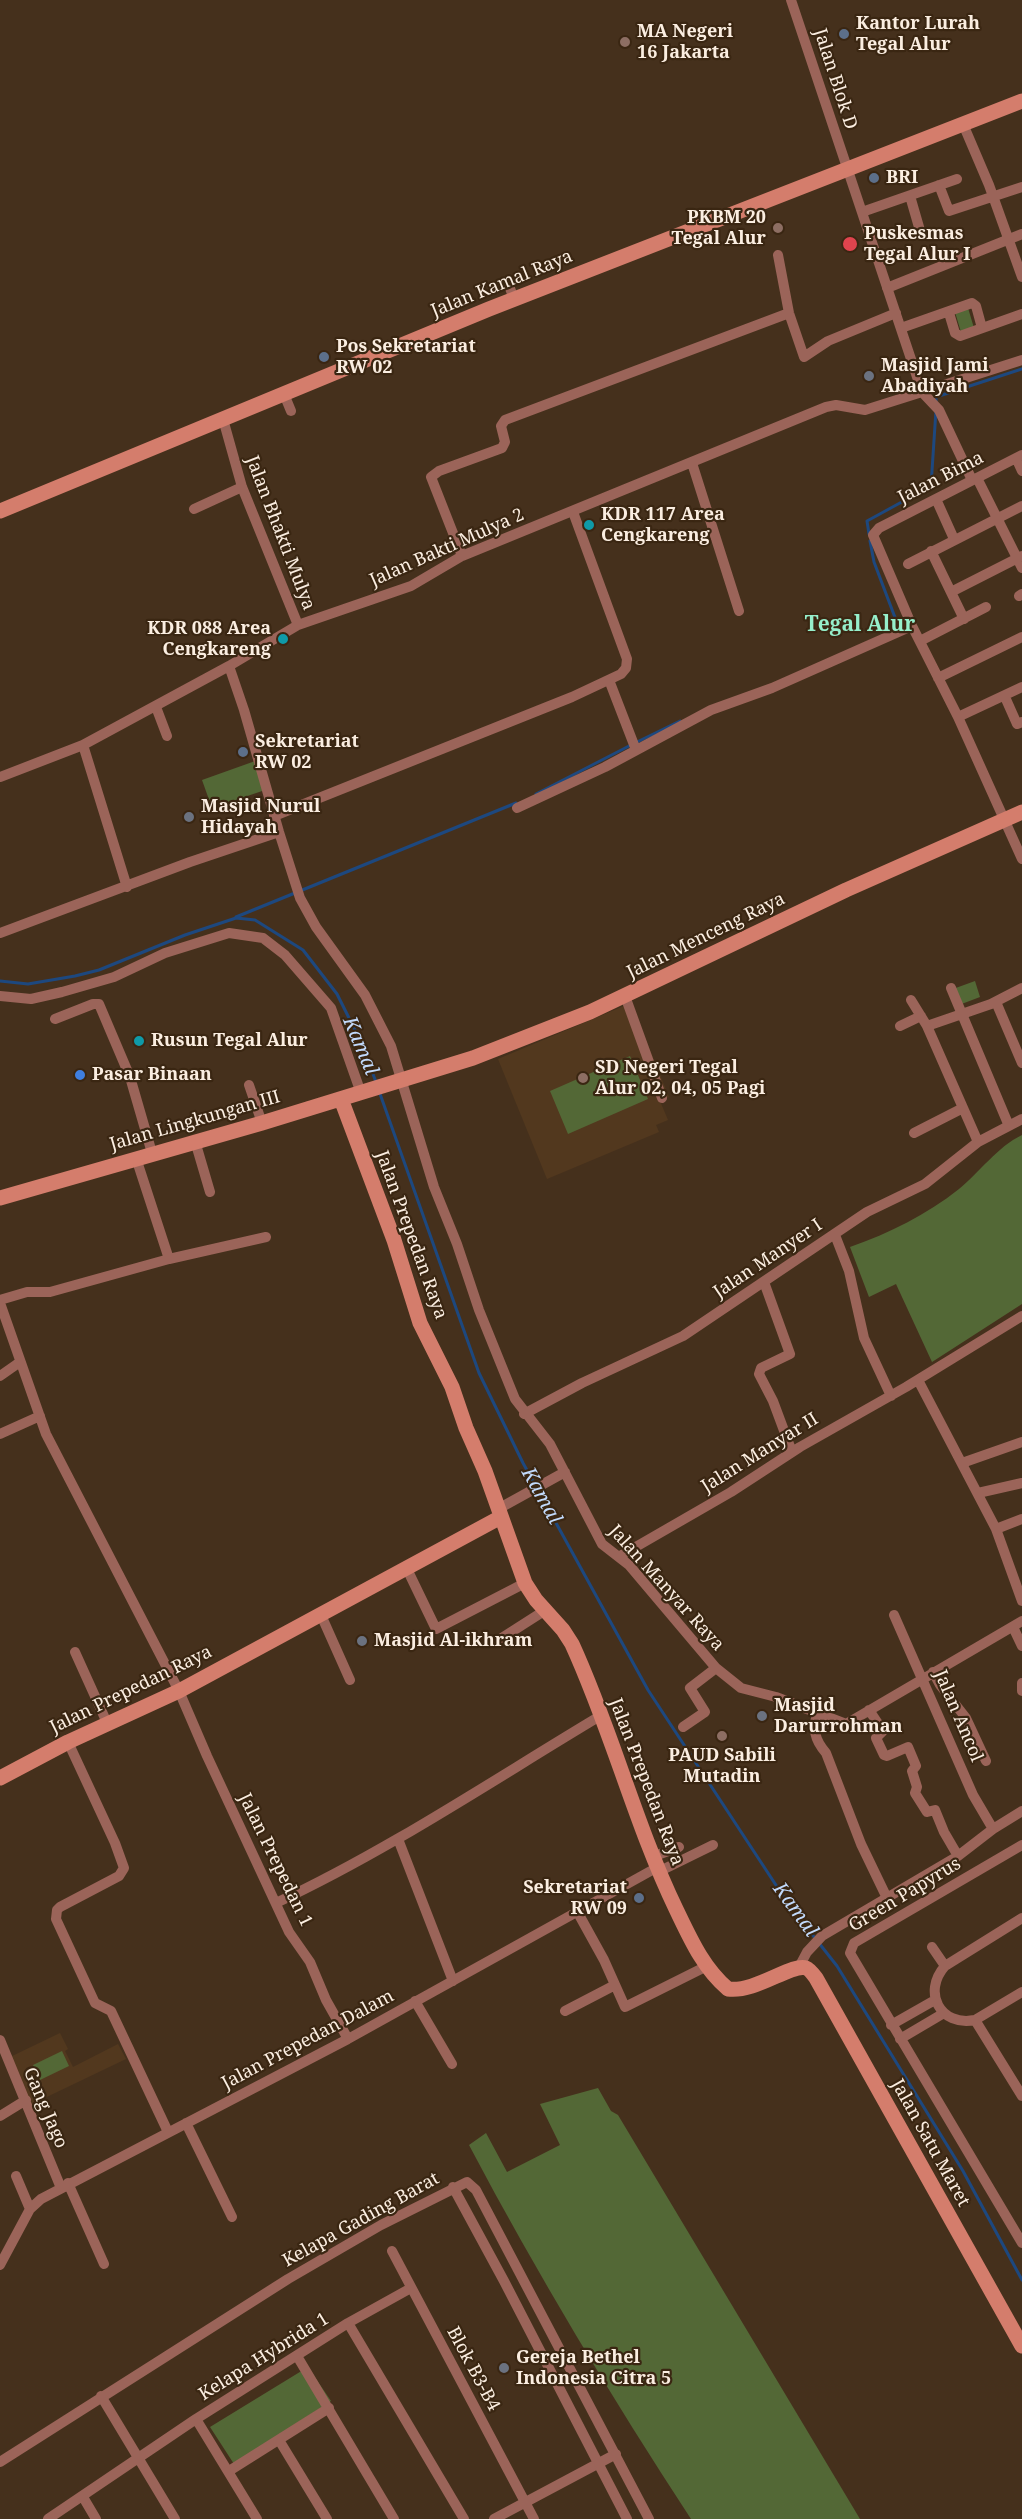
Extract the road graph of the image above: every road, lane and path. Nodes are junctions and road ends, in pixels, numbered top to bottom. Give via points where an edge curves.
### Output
1 (791, 0) edge
2 (1022, 101) edge
3 (963, 124) junction
4 (846, 169) junction
5 (957, 179) dead end
6 (939, 185) junction
7 (1022, 187) edge
8 (910, 196) junction
9 (993, 198) junction
10 (862, 212) junction
11 (921, 234) dead end
12 (1022, 234) edge
13 (1009, 239) junction
14 (778, 255) dead end
15 (1022, 276) edge
16 (508, 283) dead end
17 (887, 288) junction
18 (514, 299) junction
19 (789, 313) junction
20 (896, 313) junction
21 (949, 313) junction
22 (1022, 314) edge
23 (901, 328) junction
24 (982, 328) junction
25 (1022, 360) edge
26 (922, 392) junction
27 (284, 394) junction
28 (291, 411) dead end
29 (223, 419) junction
30 (1019, 456) edge
31 (692, 463) junction
32 (1022, 471) edge
33 (974, 479) junction
34 (242, 487) junction
35 (936, 499) junction
36 (1022, 506) edge
37 (194, 509) dead end
38 (0, 511) edge
39 (573, 512) junction
40 (997, 517) junction
41 (954, 539) junction
42 (931, 551) junction
43 (462, 556) junction
44 (1020, 561) edge
45 (908, 564) dead end
46 (951, 592) junction
47 (986, 607) dead end
48 (739, 611) dead end
49 (964, 619) junction
50 (298, 625) junction
51 (912, 626) junction
52 (1022, 637) edge
53 (920, 641) junction
54 (229, 666) junction
55 (938, 678) junction
56 (609, 680) junction
57 (1022, 687) edge
58 (1005, 697) junction
59 (156, 707) junction
60 (958, 717) junction
61 (1019, 723) edge
62 (167, 736) dead end
63 (1022, 736) edge
64 (83, 745) junction
65 (635, 746) junction
66 (0, 777) edge
67 (517, 808) dead end
68 (1022, 812) edge
69 (274, 816) junction
70 (1004, 820) junction
71 (279, 832) junction
72 (1022, 859) edge
73 (127, 887) junction
74 (0, 933) edge
75 (951, 988) dead end
76 (1022, 988) edge
77 (0, 996) edge
78 (626, 996) junction
79 (911, 1000) dead end
80 (996, 1002) junction
81 (962, 1015) junction
82 (55, 1019) dead end
83 (924, 1021) junction
84 (900, 1026) dead end
85 (1022, 1063) edge
86 (395, 1083) junction
87 (249, 1085) dead end
88 (364, 1091) junction
89 (662, 1098) dead end
90 (341, 1099) junction
91 (963, 1108) junction
92 (1022, 1119) edge
93 (262, 1123) junction
94 (1009, 1126) junction
95 (914, 1133) dead end
96 (195, 1141) junction
97 (978, 1142) junction
98 (152, 1153) junction
99 (136, 1158) junction
100 (210, 1192) dead end
101 (0, 1198) edge
102 (835, 1235) junction
103 (266, 1237) dead end
104 (169, 1259) junction
105 (764, 1282) junction
106 (0, 1301) edge
107 (1022, 1316) edge
108 (20, 1362) junction
109 (0, 1376) edge
110 (918, 1380) junction
111 (891, 1396) junction
112 (524, 1414) junction
113 (40, 1416) junction
114 (0, 1434) edge
115 (1022, 1442) edge
116 (792, 1452) junction
117 (962, 1463) junction
118 (565, 1472) junction
119 (1022, 1483) edge
120 (978, 1493) junction
121 (499, 1513) junction
122 (1022, 1520) edge
123 (996, 1529) junction
124 (620, 1556) junction
125 (407, 1569) junction
126 (525, 1583) junction
127 (1022, 1601) edge
128 (544, 1611) junction
129 (321, 1615) junction
130 (894, 1615) dead end
131 (1018, 1624) edge
132 (494, 1642) dead end
133 (1022, 1646) edge
134 (75, 1652) dead end
135 (716, 1668) junction
136 (928, 1675) junction
137 (350, 1680) dead end
138 (1022, 1683) edge
139 (179, 1691) junction
140 (1022, 1691) edge
141 (869, 1710) junction
142 (817, 1712) junction
143 (600, 1716) junction
144 (108, 1725) junction
145 (683, 1727) dead end
146 (68, 1742) junction
147 (986, 1761) dead end
148 (0, 1778) edge
149 (1022, 1812) edge
150 (993, 1829) junction
151 (398, 1839) junction
152 (713, 1845) dead end
153 (1022, 1845) edge
154 (679, 1847) dead end
155 (958, 1856) junction
156 (656, 1866) junction
157 (887, 1898) junction
158 (276, 1903) junction
159 (578, 1913) junction
160 (1022, 1918) edge
161 (932, 1947) dead end
162 (706, 1966) junction
163 (945, 1966) junction
164 (799, 1967) junction
165 (453, 1981) junction
166 (615, 1985) junction
167 (1022, 1992) edge
168 (936, 2000) junction
169 (416, 2001) junction
170 (565, 2011) dead end
171 (944, 2013) junction
172 (975, 2020) junction
173 (891, 2025) junction
174 (348, 2039) junction
175 (900, 2039) junction
176 (0, 2040) edge
177 (452, 2064) dead end
178 (1022, 2071) edge
179 (1011, 2078) junction
180 (1022, 2096) edge
181 (26, 2100) junction
182 (0, 2116) edge
183 (186, 2123) junction
184 (168, 2132) junction
185 (16, 2176) dead end
186 (65, 2185) junction
187 (453, 2187) junction
188 (30, 2209) junction
189 (232, 2217) dead end
190 (1022, 2243) edge
191 (392, 2251) dead end
192 (104, 2264) dead end
193 (0, 2265) edge
194 (411, 2288) junction
195 (348, 2323) junction
196 (1022, 2346) edge
197 (297, 2356) junction
198 (101, 2396) junction
199 (329, 2408) junction
200 (196, 2419) junction
201 (279, 2440) junction
202 (616, 2454) junction
203 (138, 2458) junction
204 (0, 2462) edge
205 (599, 2464) junction
206 (229, 2471) junction
207 (83, 2497) junction
208 (525, 2502) junction
209 (48, 2519) edge
210 (96, 2519) edge
211 (176, 2519) edge
212 (257, 2519) edge
213 (327, 2519) edge
214 (394, 2519) edge
215 (464, 2519) edge
216 (494, 2519) edge
217 (534, 2519) edge
218 (627, 2519) edge
219 (649, 2519) edge

1 - 4 street, Jalan Blok D
2 - 3 street, Jalan Kamal Raya
3 - 4 street, Jalan Kamal Raya
3 - 9 street
4 - 10 street, Jalan Blok D
4 - 18 street, Jalan Kamal Raya
5 - 6 street
6 - 8 street
6 - 9 street via 949,211
7 - 9 street
8 - 10 street
8 - 11 street
9 - 13 street
10 - 17 street, Jalan Blok D
12 - 13 street
13 - 15 street
13 - 17 street
14 - 19 street
16 - 18 street
17 - 20 street, Jalan Blok D
18 - 27 street, Jalan Kamal Raya
19 - 20 street via 804,357 828,341
19 - 43 street via 505,420 501,426 505,442 502,448 431,477
20 - 23 street, Jalan Blok D
21 - 23 street
21 - 24 street via 957,335
21 - 24 street via 974,304
22 - 24 street
23 - 26 street, Jalan Blok D
25 - 26 street, Jalan Bakti Mulya 2
26 - 31 street, Jalan Bakti Mulya 2 via 865,410 826,407
26 - 33 street via 936,406
27 - 28 street
27 - 29 street, Jalan Kamal Raya
29 - 34 street, Jalan Bhakti Mulya
29 - 38 street, Jalan Kamal Raya
30 - 32 street
30 - 33 street, Jalan Bima
31 - 39 street, Jalan Bakti Mulya 2
31 - 48 street
33 - 35 street, Jalan Bima
33 - 40 street
34 - 37 street
34 - 50 street, Jalan Bhakti Mulya
35 - 41 street
35 - 51 street, Jalan Bima via 875,531 874,539
36 - 40 street
39 - 43 street, Jalan Bakti Mulya 2
39 - 56 street via 627,659 624,672
40 - 41 street
40 - 44 street
41 - 42 street
42 - 45 street
42 - 46 street
43 - 50 street, Jalan Bakti Mulya 2 via 411,586
44 - 46 street
46 - 49 street
47 - 49 street
49 - 53 street
50 - 54 street, Jalan Bakti Mulya 2
51 - 53 street
51 - 65 street
52 - 55 street
53 - 55 street
54 - 59 street, Jalan Bakti Mulya 2
54 - 69 street
55 - 60 street
56 - 65 street
56 - 69 street
57 - 58 street
58 - 60 street
58 - 61 street
59 - 62 street
59 - 64 street, Jalan Bakti Mulya 2
60 - 70 street
61 - 63 street
64 - 66 street, Jalan Bakti Mulya 2
64 - 73 street
65 - 67 street
68 - 70 street, Jalan Menceng Raya
69 - 71 street
70 - 72 street
70 - 78 street, Jalan Menceng Raya via 846,890
71 - 73 street
71 - 86 street via 300,898 380,1021
73 - 74 street
75 - 81 street
76 - 80 street
77 - 88 street via 31,999 62,992 211,938 229,933 252,935 285,955 332,1008
78 - 86 street, Jalan Menceng Raya via 473,1058
78 - 89 street
79 - 83 street
80 - 81 street
80 - 85 street
81 - 83 street
81 - 94 street
82 - 98 street via 93,1004 100,1005 132,1083
83 - 84 street
83 - 91 street
86 - 88 street, Jalan Lingkungan III
86 - 112 street, Jalan Manyar Raya via 479,1310
87 - 93 street
88 - 90 street, Jalan Lingkungan III
90 - 93 street, Jalan Lingkungan III
90 - 121 street, Jalan Prepedan Raya via 394,1240 420,1323 452,1387
91 - 95 street
91 - 97 street
92 - 94 street, Jalan Manyer I
93 - 96 street, Jalan Lingkungan III
94 - 97 street, Jalan Manyer I
96 - 98 street, Jalan Lingkungan III
96 - 100 street
97 - 102 street, Jalan Manyer I via 925,1184 867,1212
98 - 99 street, Jalan Lingkungan III
99 - 101 street, Jalan Lingkungan III
99 - 104 street
102 - 105 street, Jalan Manyer I
102 - 111 street via 849,1271 864,1338
103 - 104 street
104 - 106 street via 50,1292 27,1292
105 - 112 street, Jalan Manyer I via 683,1336
105 - 116 street via 790,1354 761,1368 759,1374
106 - 108 street, Jalan Prepedan 1
107 - 110 street
108 - 109 street
108 - 113 street, Jalan Prepedan 1
110 - 111 street, Jalan Manyar II
110 - 117 street
111 - 116 street, Jalan Manyar II
112 - 118 street, Jalan Manyar Raya via 550,1444
113 - 114 street
113 - 139 street, Jalan Prepedan 1
115 - 117 street
116 - 124 street, Jalan Manyar II
117 - 120 street
118 - 121 street
118 - 124 street, Jalan Manyar Raya via 595,1534
119 - 120 street
120 - 123 street
121 - 125 street, Jalan Prepedan Raya
121 - 126 street, Jalan Prepedan Raya
122 - 123 street
123 - 127 street
124 - 135 street, Jalan Manyar Raya
125 - 126 street via 436,1629
125 - 129 street, Jalan Prepedan Raya
126 - 128 street, Jalan Prepedan Raya
128 - 132 street
128 - 143 street, Jalan Prepedan Raya via 572,1644
129 - 137 street
129 - 139 street, Jalan Prepedan Raya
130 - 136 street, Jalan Ancol
131 - 133 street
131 - 136 street, Jalan Manyar Raya
134 - 144 street
135 - 142 street, Jalan Manyar Raya via 741,1688
135 - 145 street via 690,1688 705,1712
136 - 141 street, Jalan Manyar Raya
136 - 147 street via 966,1718
136 - 150 street, Jalan Ancol via 973,1795
138 - 140 street
139 - 144 street, Jalan Prepedan Raya
139 - 158 street, Jalan Prepedan 1
141 - 142 street, Jalan Manyar Raya via 846,1724
141 - 155 street via 883,1731 876,1739 884,1755 908,1748 916,1766 912,1771 915,1792 927,1812 935,1810
142 - 157 street via 816,1741 826,1753 861,1844
143 - 151 street
143 - 156 street, Jalan Prepedan Raya
144 - 146 street, Jalan Prepedan Raya
146 - 148 street, Jalan Prepedan Raya
146 - 184 street via 124,1868 121,1875 57,1910 56,1918 95,2003 111,2011
149 - 150 street
150 - 155 street
151 - 158 street
151 - 165 street
152 - 156 street
153 - 173 street, Green Papyrus via 852,1944 852,1958
154 - 156 street
155 - 157 street
156 - 159 street, Jalan Prepedan Dalam
156 - 162 street, Jalan Prepedan Raya
157 - 164 street via 822,1936
158 - 174 street, Jalan Prepedan 1
159 - 165 street, Jalan Prepedan Dalam
159 - 166 street
160 - 163 street
161 - 163 street
162 - 164 street, Jalan Prepedan Raya via 728,1989 740,1991
162 - 166 street via 625,2007
163 - 168 street via 935,1982
164 - 196 street, Jalan Satu Maret via 807,1968 816,1978
165 - 169 street, Jalan Prepedan Dalam
166 - 170 street
167 - 172 street
168 - 171 street
168 - 173 street
169 - 174 street, Jalan Prepedan Dalam
169 - 177 street
171 - 172 street via 958,2021
171 - 175 street
172 - 179 street
173 - 175 street, Green Papyrus
174 - 183 street, Jalan Prepedan Dalam
175 - 190 street, Green Papyrus
176 - 181 street, Gang Jago
178 - 179 street
179 - 180 street
181 - 182 street
181 - 186 street, Gang Jago via 40,2140
183 - 184 street, Jalan Prepedan Dalam
183 - 189 street
184 - 186 street, Jalan Prepedan Dalam
185 - 188 street
186 - 188 street, Jalan Prepedan Dalam
186 - 192 street, Gang Jago
187 - 198 street, Kelapa Gading Barat via 288,2279
187 - 202 street via 467,2182 476,2190
187 - 205 street, Kelapa Gading Barat
188 - 193 street, Jalan Prepedan Dalam
191 - 194 street, Blok B3-B4
194 - 195 street, Kelapa Hybrida 1
194 - 208 street, Blok B3-B4
195 - 197 street, Kelapa Hybrida 1
195 - 215 street
197 - 199 street
197 - 200 street, Kelapa Hybrida 1
198 - 203 street
198 - 204 street, Kelapa Gading Barat
199 - 201 street
199 - 214 street
200 - 203 street, Kelapa Hybrida 1
200 - 206 street
201 - 206 street
201 - 213 street
202 - 205 street
202 - 219 street
203 - 207 street, Kelapa Hybrida 1
203 - 211 street
205 - 208 street
205 - 218 street, Kelapa Gading Barat
206 - 212 street
207 - 209 street, Kelapa Hybrida 1
207 - 210 street
208 - 216 street
208 - 217 street, Blok B3-B4

